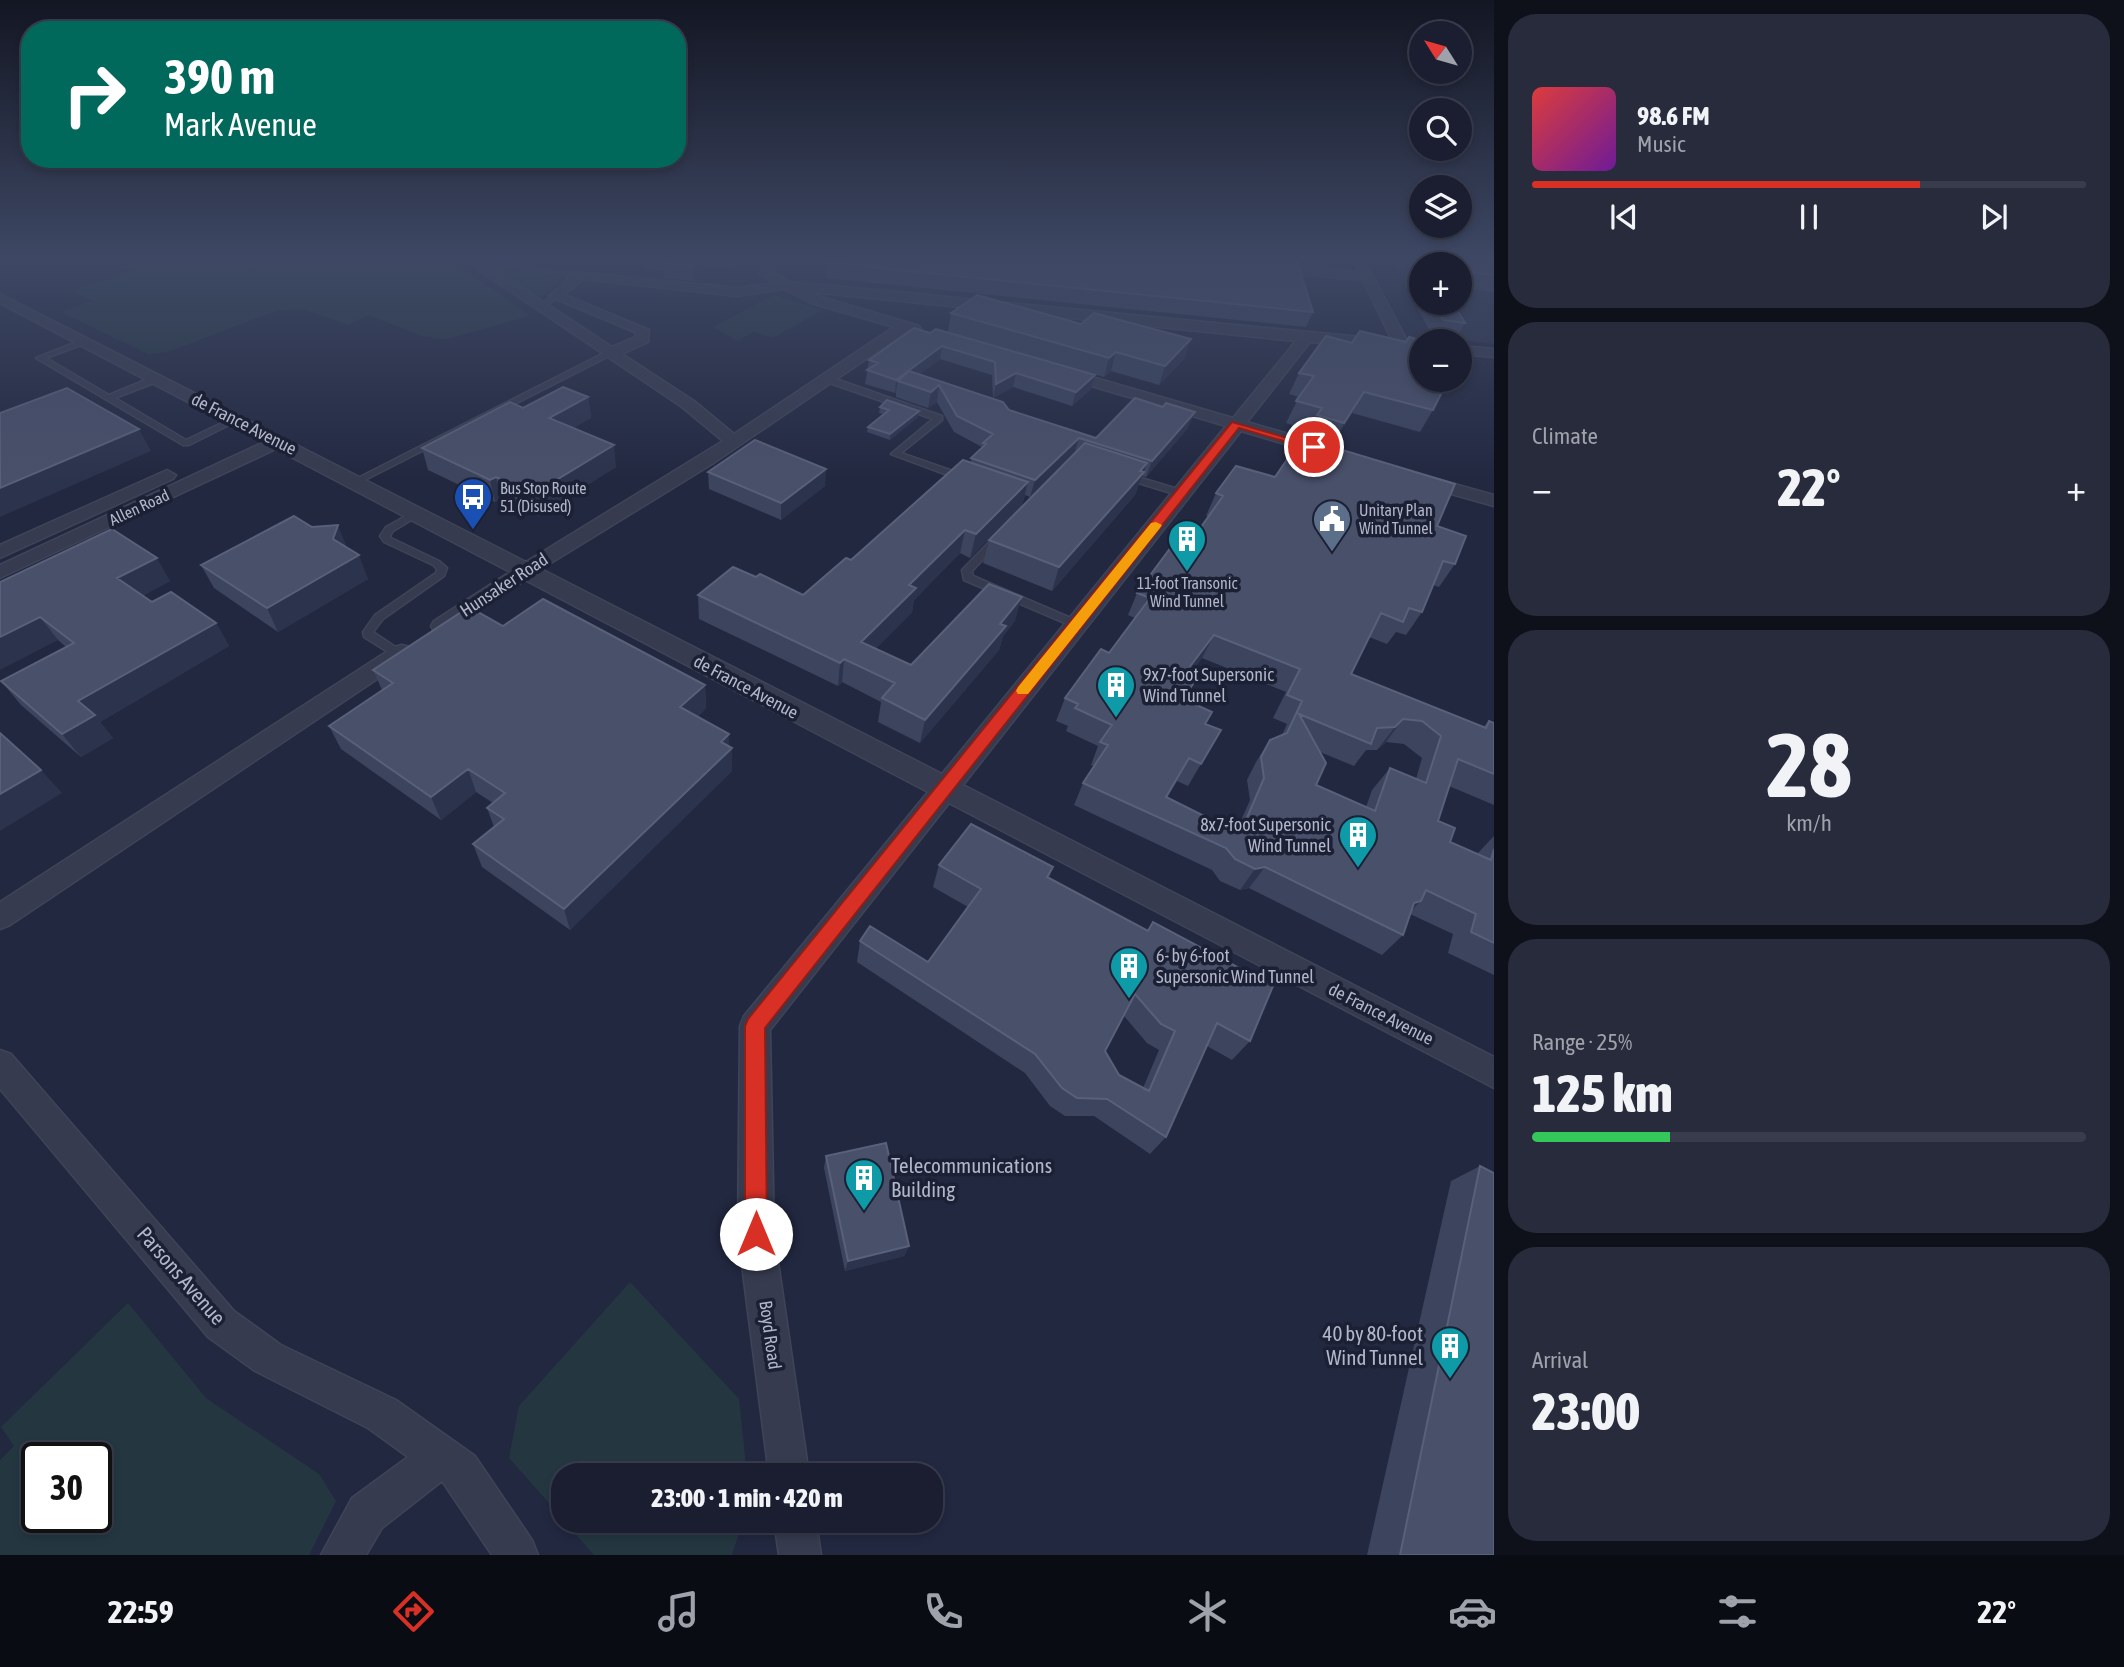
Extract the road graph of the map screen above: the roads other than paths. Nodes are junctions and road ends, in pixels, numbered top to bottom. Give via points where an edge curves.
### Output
1 (69, 334) edge
2 (581, 334) edge
3 (642, 334) edge
4 (894, 334) edge
5 (1262, 334) edge
6 (1396, 334) edge
7 (1306, 338) junction
8 (85, 342) junction
9 (1401, 344) junction
10 (1409, 345) edge
11 (1472, 351) edge
12 (611, 353) junction
13 (1494, 353) edge
14 (1051, 369) edge
15 (156, 379) junction
16 (827, 379) junction
17 (108, 398) junction
18 (236, 420) junction
19 (1236, 424) junction
20 (269, 437) junction
21 (735, 441) junction
22 (1352, 459) edge
23 (1119, 474) edge
24 (1404, 474) edge
25 (970, 481) edge
26 (354, 482) junction
27 (1181, 493) junction
28 (1494, 501) edge
29 (415, 514) junction
30 (1004, 532) edge
31 (0, 552) edge
32 (525, 571) junction
33 (0, 572) edge
34 (1076, 624) junction
35 (399, 655) junction
36 (944, 790) junction
37 (0, 917) edge
38 (0, 1065) edge
39 (1494, 1073) edge
40 (442, 1456) junction
41 (787, 1463) edge
42 (797, 1533) edge
43 (342, 1555) edge
44 (517, 1555) edge
45 (800, 1555) edge

1 - 8 street, de France Avenue
2 - 12 street
3 - 12 street via 643,340
4 - 16 street, Hunsaker Road
5 - 7 street
6 - 9 street
7 - 9 street
7 - 19 street, Boyd Road
8 - 15 street, de France Avenue
8 - 17 lane via 40,358
9 - 10 street
11 - 13 street
12 - 21 street
12 - 26 lane
14 - 19 street
15 - 17 lane
15 - 18 street, de France Avenue
16 - 21 street, Hunsaker Road
16 - 25 lane via 939,418 895,454
17 - 18 lane via 186,443
18 - 20 street, de France Avenue
19 - 22 street
19 - 27 street, Boyd Road
20 - 26 street, de France Avenue
20 - 31 street, Allen Road
20 - 33 street, Allen Road
21 - 32 street, Hunsaker Road
23 - 27 lane
24 - 28 street
26 - 29 street, de France Avenue
27 - 34 street, Boyd Road
29 - 32 street, de France Avenue
29 - 35 lane via 385,536 436,563 441,574 379,617 368,632
30 - 34 lane via 967,570 968,578
32 - 35 street, Hunsaker Road
32 - 36 street, de France Avenue
34 - 36 street, Boyd Road
35 - 37 street, Hunsaker Road
36 - 39 street, de France Avenue
36 - 41 street, Boyd Road via 755,1026 756,1234
38 - 40 street, Parsons Avenue via 221,1324 268,1358 382,1414
40 - 43 street via 367,1513
40 - 44 street, Parsons Avenue via 461,1471
42 - 45 street

